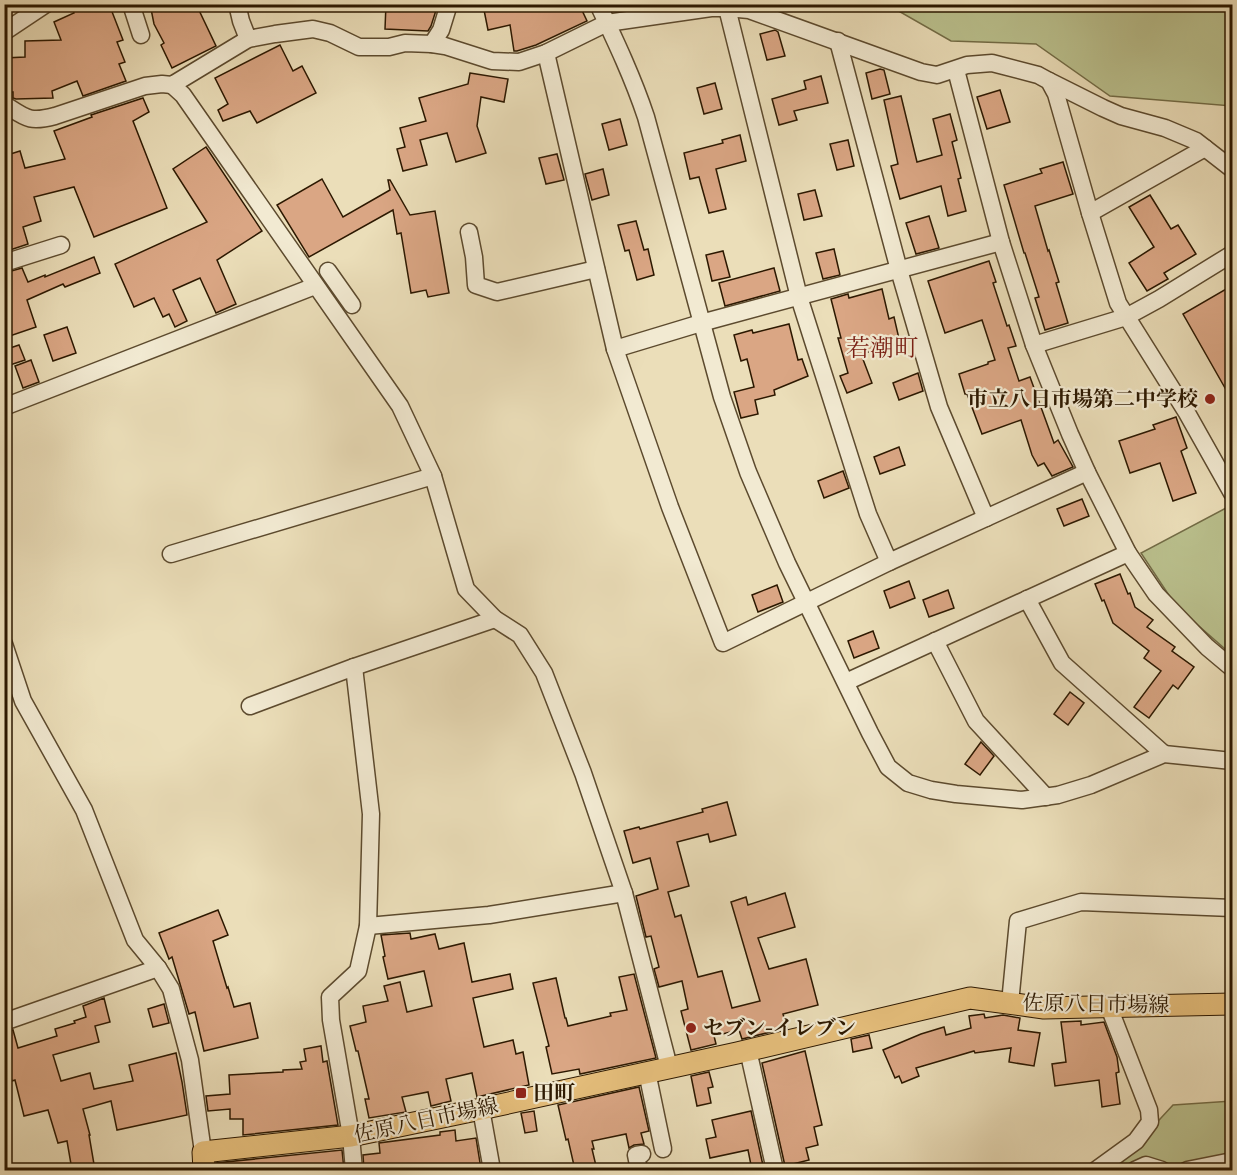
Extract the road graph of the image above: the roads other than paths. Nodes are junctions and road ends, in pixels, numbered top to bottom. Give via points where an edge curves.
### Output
1 (46, 4) edge
2 (131, 4) edge
3 (237, 4) edge
4 (449, 4) edge
5 (598, 4) edge
6 (728, 8) junction
7 (607, 23) junction
8 (4, 32) edge
9 (141, 35) dead end
10 (248, 39) junction
11 (838, 41) junction
12 (432, 44) junction
13 (546, 53) junction
14 (956, 70) junction
15 (1050, 81) junction
16 (172, 85) junction
17 (4, 104) edge
18 (1206, 148) junction
19 (1233, 168) edge
20 (1090, 213) junction
21 (470, 232) dead end
22 (1001, 242) junction
23 (61, 245) dead end
24 (1233, 254) edge
25 (4, 263) edge
26 (596, 269) junction
27 (899, 270) junction
28 (328, 272) dead end
29 (315, 286) junction
30 (799, 297) junction
31 (352, 305) dead end
32 (1126, 316) junction
33 (701, 323) junction
34 (1034, 345) junction
35 (615, 349) junction
36 (4, 407) edge
37 (1087, 472) junction
38 (433, 476) junction
39 (1233, 493) edge
40 (986, 518) junction
41 (1128, 553) junction
42 (171, 555) dead end
43 (889, 562) junction
44 (1027, 599) junction
45 (807, 602) junction
46 (495, 619) junction
47 (935, 641) junction
48 (4, 644) edge
49 (354, 667) junction
50 (1233, 668) edge
51 (846, 682) junction
52 (250, 706) dead end
53 (1164, 754) junction
54 (1233, 761) edge
55 (1046, 796) junction
56 (624, 893) junction
57 (1233, 908) edge
58 (368, 926) junction
59 (158, 968) junction
60 (1010, 1003) junction
61 (1233, 1004) edge
62 (1109, 1007) junction
63 (4, 1022) edge
64 (748, 1050) junction
65 (669, 1067) junction
66 (647, 1072) junction
67 (482, 1109) junction
68 (351, 1136) junction
69 (663, 1149) dead end
70 (203, 1161) edge
71 (1233, 1161) edge
72 (354, 1170) edge
73 (492, 1170) edge
74 (775, 1170) edge
75 (1096, 1170) edge
76 (1135, 1170) edge
77 (1162, 1170) edge
78 (1187, 1170) edge

1 - 8 street
2 - 9 street
3 - 10 street
4 - 12 street
5 - 7 street
6 - 7 street
6 - 11 street via 749,10
6 - 30 street
7 - 13 street
7 - 33 street via 646,117
10 - 12 street via 313,29 359,47
10 - 16 street
11 - 14 street via 921,72 937,75
11 - 27 street
12 - 13 street via 492,61 519,62
13 - 26 street
14 - 15 street via 992,63
14 - 22 street
15 - 18 street via 1112,112 1164,128
15 - 20 street
16 - 17 street via 145,86 40,120 27,119
16 - 29 street via 183,95
18 - 19 street
18 - 20 street
20 - 32 street via 1118,303
21 - 26 street via 476,285 497,292
22 - 27 street
22 - 34 street
23 - 25 street
24 - 32 street
26 - 35 street
27 - 30 street
27 - 40 street via 939,407
28 - 31 street
29 - 36 street
29 - 38 street via 400,406
30 - 33 street
30 - 43 street via 868,514
32 - 34 street
32 - 39 street
33 - 35 street
33 - 45 street via 748,472
34 - 37 street
35 - 45 street via 723,643
37 - 40 street
37 - 41 street
38 - 42 street
38 - 46 street via 466,589
40 - 43 street
41 - 44 street
41 - 50 street via 1156,594
43 - 45 street
44 - 47 street
44 - 53 street via 1062,663
45 - 51 street
46 - 49 street
46 - 56 street via 520,635 544,673
47 - 51 street
47 - 55 street via 976,721
48 - 59 street via 23,701 84,810 135,940
49 - 52 street
49 - 58 street via 371,814
51 - 55 street via 888,767 908,783 956,794 1022,800
53 - 54 street
53 - 55 street via 1091,785
56 - 58 street via 489,915
56 - 65 street
57 - 60 street via 1081,902 1018,921
58 - 68 street via 358,971 330,997
59 - 63 street
59 - 70 street via 171,989 190,1059
60 - 62 main road, 佐原八日市場線 via 1044,1008
60 - 64 main road, 佐原八日市場線 via 970,998
61 - 62 main road, 佐原八日市場線
62 - 75 street via 1149,1110 1150,1122 1136,1141
64 - 65 main road, 佐原八日市場線
64 - 74 street
65 - 66 main road, 佐原八日市場線
66 - 67 main road, 佐原八日市場線 via 509,1109
66 - 69 street
67 - 68 main road, 佐原八日市場線
67 - 73 street
68 - 70 main road, 佐原八日市場線
68 - 72 street
71 - 78 street
76 - 77 street via 1146,1165

